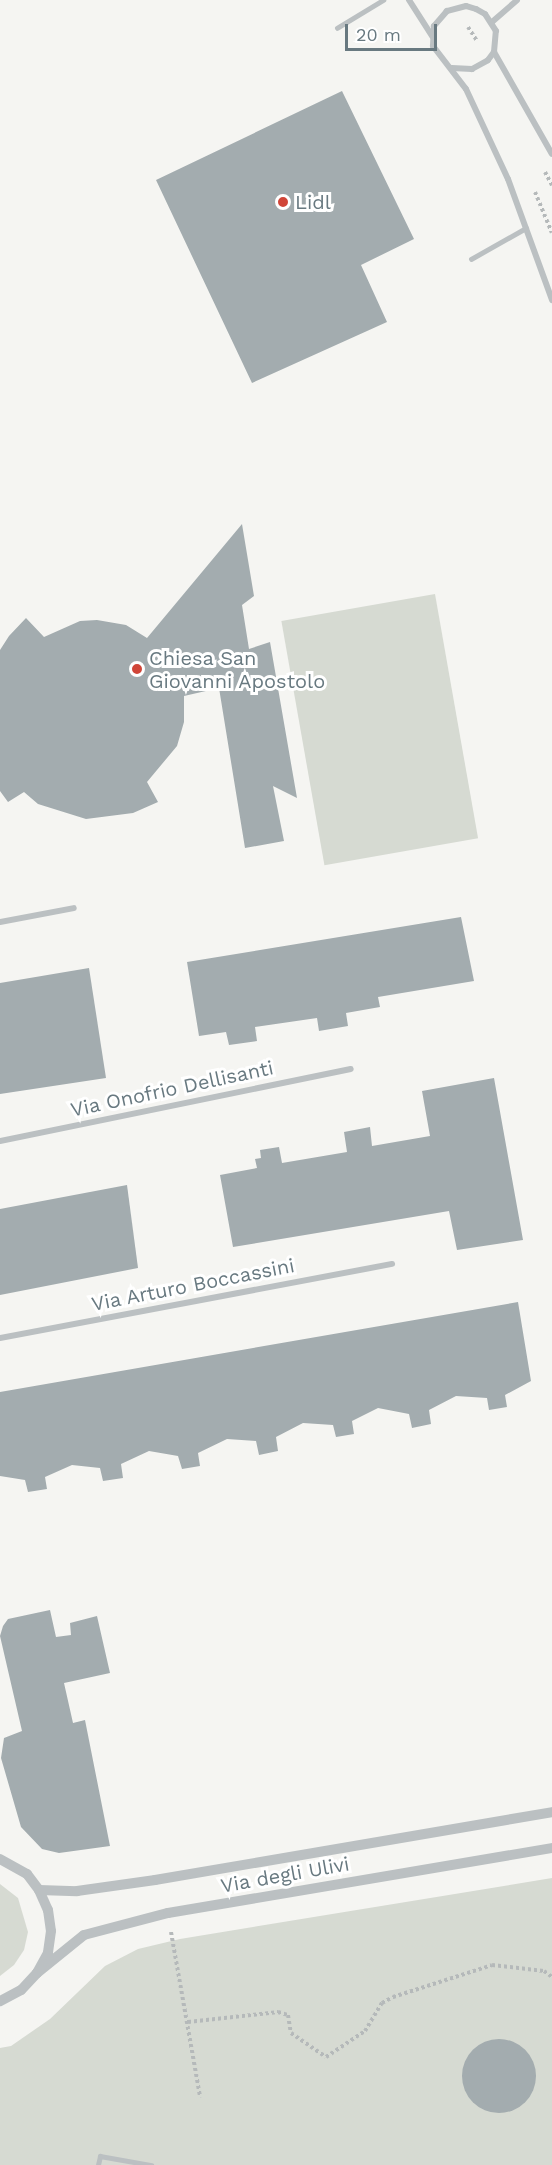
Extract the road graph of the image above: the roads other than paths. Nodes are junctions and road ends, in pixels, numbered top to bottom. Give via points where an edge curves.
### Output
1 (384, 0) edge
2 (410, 0) edge
3 (517, 0) edge
4 (464, 3) edge
5 (492, 22) junction
6 (337, 28) dead end
7 (432, 36) junction
8 (494, 52) junction
9 (452, 68) junction
10 (552, 154) edge
11 (526, 228) junction
12 (471, 259) dead end
13 (552, 300) edge
14 (74, 908) dead end
15 (0, 922) edge
16 (351, 1069) dead end
17 (0, 1141) edge
18 (392, 1264) dead end
19 (0, 1338) edge
20 (552, 1812) edge
21 (552, 1848) edge
22 (0, 1859) edge
23 (39, 1890) junction
24 (38, 1973) junction
25 (0, 2001) edge
26 (98, 2165) edge
27 (151, 2165) edge

1 - 6 lane
2 - 7 street
3 - 5 street
4 - 5 street
4 - 7 street via 439,18
5 - 8 street via 496,31
7 - 9 street via 437,56
8 - 9 street via 472,69
8 - 10 street
9 - 11 street via 508,179
11 - 12 lane
11 - 13 street
14 - 15 street
16 - 17 street, Via Onofrio Dellisanti
18 - 19 street, Via Arturo Boccassini
20 - 23 street, Via degli Ulivi via 155,1880 77,1891
21 - 24 street, Via degli Ulivi via 168,1913 84,1935
22 - 23 street via 27,1874
23 - 24 street via 48,1910 51,1931 48,1953
24 - 25 street, Via degli Ulivi via 21,1990
26 - 27 lane via 100,2156

